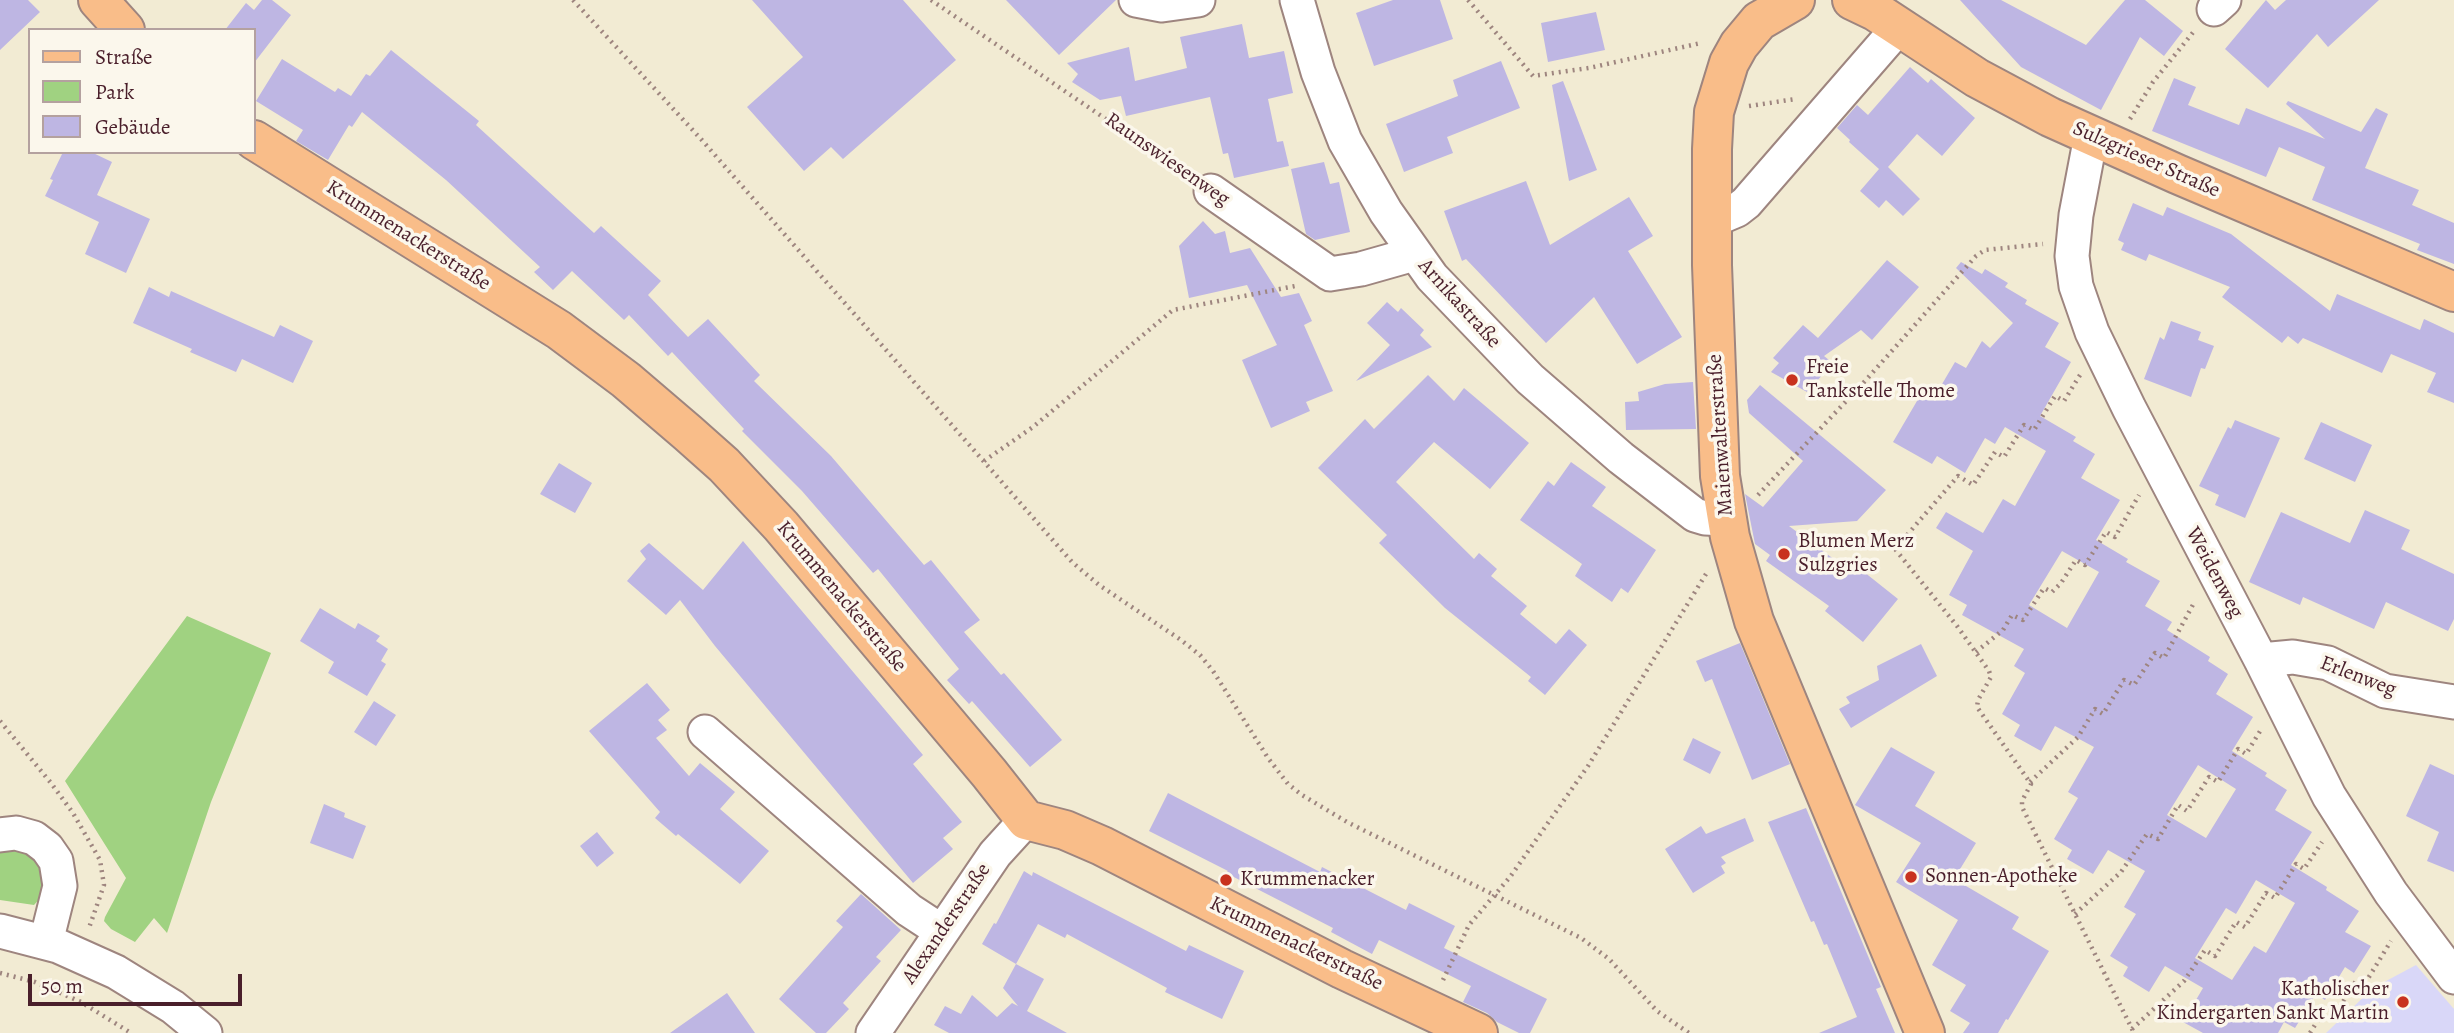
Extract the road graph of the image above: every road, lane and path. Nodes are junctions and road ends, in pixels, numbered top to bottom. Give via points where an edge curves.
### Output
1 (98, 0) edge
2 (573, 0) edge
3 (931, 0) edge
4 (1136, 0) edge
5 (1198, 0) edge
6 (1297, 0) edge
7 (1468, 0) edge
8 (1795, 0) edge
9 (1852, 0) edge
10 (2219, 4) edge
11 (1899, 27) junction
12 (123, 28) edge
13 (1746, 35) junction
14 (1845, 92) junction
15 (2137, 108) dead end
16 (1714, 112) junction
17 (2091, 136) junction
18 (256, 141) edge
19 (1211, 191) joint
20 (1711, 221) junction
21 (2072, 242) junction
22 (1414, 254) junction
23 (1330, 274) junction
24 (2454, 292) edge
25 (2102, 354) junction
26 (984, 461) junction
27 (2160, 468) junction
28 (1737, 511) junction
29 (1709, 569) dead end
30 (2219, 582) junction
31 (1976, 652) junction
32 (2261, 660) junction
33 (2454, 702) edge
34 (2282, 703) junction
35 (705, 733) dead end
36 (2030, 782) junction
37 (2340, 814) junction
38 (1026, 820) junction
39 (0, 835) edge
40 (1495, 894) junction
41 (2075, 914) junction
42 (2412, 922) junction
43 (0, 931) edge
44 (942, 931) junction
45 (46, 942) junction
46 (0, 973) edge
47 (2454, 976) edge
48 (1434, 1018) edge
49 (2133, 1031) edge
50 (131, 1033) edge
51 (205, 1033) edge
52 (873, 1033) edge
53 (1478, 1033) edge
54 (1689, 1033) edge
55 (1925, 1033) edge
56 (2310, 1033) edge

1 - 12 main road
2 - 26 path via 692,128
3 - 19 path, Raunswiesenweg
4 - 5 street via 1162,5
6 - 22 street, Arnikastraße via 1345,141
7 - 13 path via 1532,76
8 - 13 main road, Maienwalterstraße
9 - 11 main road, Sulzgrieser Straße
10 - 15 path via 2167,63
11 - 14 street
11 - 17 main road, Sulzgrieser Straße via 1977,78
13 - 16 main road, Maienwalterstraße via 1729,63
14 - 16 path
14 - 20 street via 1746,203
16 - 20 main road, Maienwalterstraße
17 - 21 street, Weidenweg
17 - 24 main road, Sulzgrieser Straße
18 - 38 main road, Krummenackerstraße via 559,330 688,433 781,526
19 - 23 street, Raunswiesenweg
20 - 28 main road, Maienwalterstraße via 1718,453
21 - 25 street, Weidenweg via 2076,286
21 - 28 path via 1985,250 1976,256 1772,483
22 - 23 street
22 - 28 street, Arnikastraße via 1505,355 1593,436 1690,513 1701,518
23 - 26 path via 1294,286 1173,310 1033,427
25 - 27 street, Weidenweg
25 - 31 path via 2083,370 2064,401 2055,396 2034,430 2024,425 2004,457 1995,452 1973,485 1958,476 1895,549
26 - 40 path via 1084,573 1200,654 1294,790
27 - 30 street, Weidenweg
27 - 31 path via 2115,537 2106,532 2085,565 2076,560 2052,592 2044,588 2023,620 2012,615 2003,630
28 - 55 main road, Maienwalterstraße via 1741,579 1754,621
29 - 40 path via 1588,766
30 - 32 street, Weidenweg
30 - 36 path via 2197,598 2164,658 2155,653 2134,685 2124,680 2103,714 2095,709 2078,737
31 - 36 path via 1991,677 1977,707
32 - 33 street, Erlenweg via 2293,657 2329,663 2385,691
32 - 34 street, Weidenweg
34 - 37 street, Weidenweg
34 - 41 path via 2246,754 2238,749 2218,782 2208,777 2188,811 2178,805 2158,839 2147,834 2121,872
35 - 44 street via 909,910
36 - 41 path via 2022,807
37 - 42 street, Weidenweg
37 - 49 path via 2304,869 2296,864 2275,898 2266,893 2245,927 2236,922 2216,956 2205,950 2184,981
38 - 44 street, Alexanderstraße via 995,853
38 - 48 main road, Krummenackerstraße via 1102,846
39 - 45 street via 34,838 56,861 60,887
40 - 48 path via 1469,925 1434,993
40 - 54 path via 1592,945 1657,1011
41 - 49 path
42 - 47 street, Weidenweg
42 - 56 path via 2391,940 2364,985 2356,981 2336,1013 2326,1007
43 - 45 street
44 - 52 street, Alexanderstraße
45 - 51 street via 116,972
46 - 50 path via 81,1002
48 - 53 main road, Krummenackerstraße

